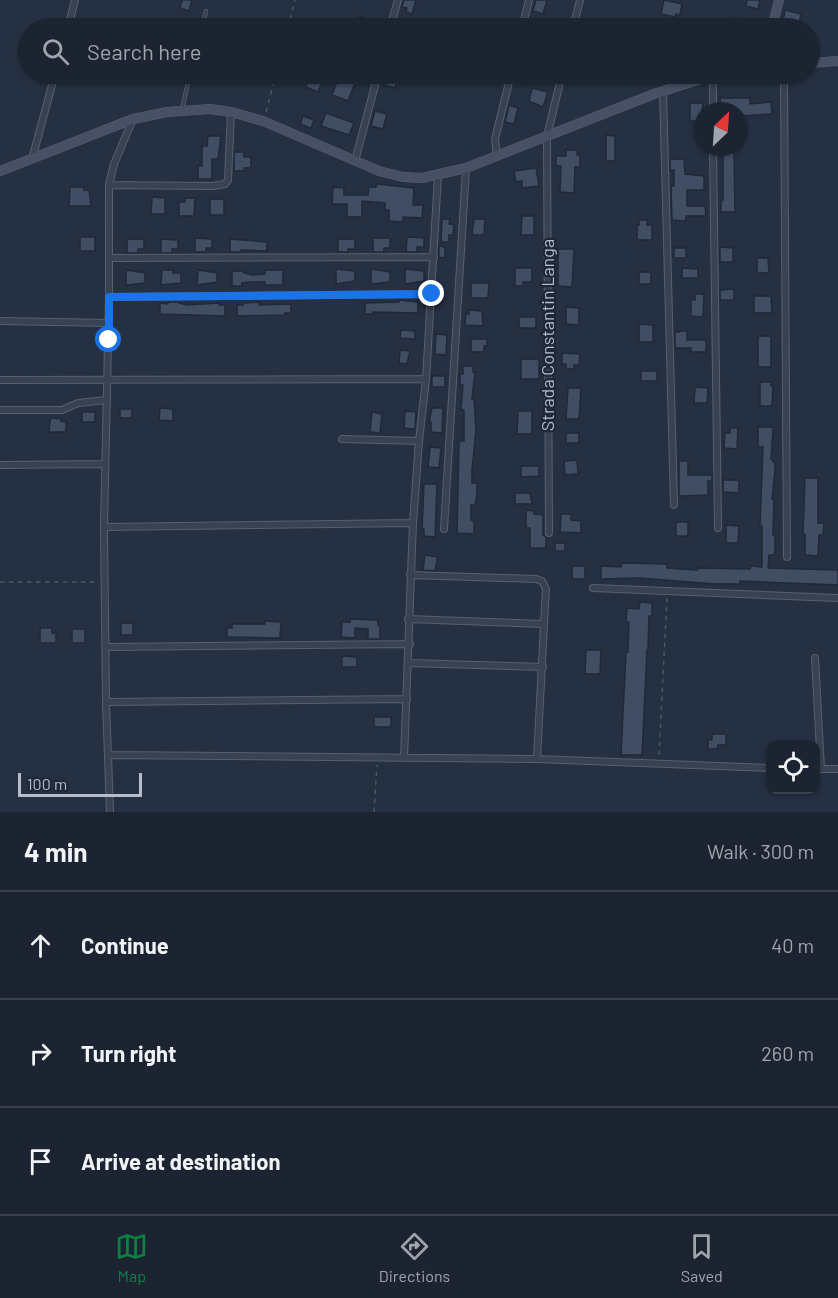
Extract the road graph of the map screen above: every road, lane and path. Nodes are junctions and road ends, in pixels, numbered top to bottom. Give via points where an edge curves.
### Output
1 (75, 0) edge
2 (296, 0) edge
3 (398, 0) edge
4 (529, 0) edge
5 (580, 0) edge
6 (779, 0) edge
7 (206, 11) dead end
8 (70, 18) edge
9 (204, 18) edge
10 (291, 18) edge
11 (393, 18) edge
12 (524, 18) edge
13 (576, 18) edge
14 (774, 18) edge
15 (838, 61) edge
16 (820, 62) edge
17 (52, 84) edge
18 (188, 84) edge
19 (273, 84) edge
20 (375, 84) edge
21 (509, 84) edge
22 (560, 84) edge
23 (684, 84) edge
24 (714, 84) edge
25 (784, 84) edge
26 (663, 91) junction
27 (713, 102) edge
28 (182, 110) junction
29 (231, 112) junction
30 (133, 119) junction
31 (263, 121) junction
32 (547, 136) junction
33 (713, 156) edge
34 (496, 157) junction
35 (32, 159) junction
36 (355, 162) junction
37 (466, 168) junction
38 (0, 171) edge
39 (438, 175) junction
40 (109, 185) junction
41 (434, 257) junction
42 (110, 258) junction
43 (432, 294) junction
44 (109, 297) junction
45 (0, 321) edge
46 (109, 322) junction
47 (107, 378) junction
48 (426, 379) junction
49 (0, 380) edge
50 (106, 400) junction
51 (0, 410) edge
52 (342, 439) dead end
53 (418, 441) junction
54 (105, 464) junction
55 (0, 465) edge
56 (674, 506) dead end
57 (413, 523) junction
58 (105, 527) junction
59 (718, 528) dead end
60 (444, 529) dead end
61 (549, 533) dead end
62 (787, 557) dead end
63 (410, 575) junction
64 (0, 582) edge
65 (105, 582) junction
66 (593, 588) dead end
67 (668, 591) junction
68 (838, 598) edge
69 (408, 619) junction
70 (544, 624) junction
71 (410, 644) junction
72 (107, 647) junction
73 (815, 658) dead end
74 (409, 663) junction
75 (543, 667) junction
76 (407, 699) junction
77 (106, 702) junction
78 (817, 740) edge
79 (109, 755) junction
80 (378, 758) junction
81 (404, 758) junction
82 (537, 759) junction
83 (658, 765) junction
84 (766, 768) edge
85 (820, 769) edge
86 (838, 769) edge
87 (110, 812) edge
88 (374, 812) edge

1 - 8 street
2 - 10 path
3 - 11 street
4 - 12 street
5 - 13 street
6 - 14 main road
7 - 9 lane
15 - 16 main road
17 - 35 street
18 - 28 lane
19 - 31 path
20 - 36 street
21 - 34 street via 495,139
22 - 32 street, Strada Constantin Langa
23 - 26 main road
24 - 27 street
25 - 62 street
26 - 32 main road
26 - 56 street
28 - 29 main road
28 - 30 main road
29 - 31 main road
29 - 40 street via 225,184
30 - 35 main road
30 - 40 street
31 - 36 main road
32 - 34 main road
32 - 61 street, Strada Constantin Langa
33 - 59 street
34 - 37 main road
35 - 38 main road
36 - 39 main road via 404,177
37 - 39 main road
37 - 60 street
39 - 41 street
40 - 42 street
41 - 42 street
41 - 43 street
42 - 44 street
43 - 44 street
43 - 48 street
44 - 46 street
45 - 46 street
46 - 47 street
47 - 48 street
47 - 49 street
47 - 50 street
48 - 53 street
50 - 51 street via 87,401 62,410
50 - 54 street
52 - 53 street
53 - 57 street
54 - 55 street
54 - 58 street
57 - 58 street
57 - 63 street
58 - 65 street
63 - 69 street
63 - 70 street via 542,581 546,589
64 - 65 path
65 - 72 street
66 - 67 street
67 - 68 street
67 - 83 path
69 - 70 street
69 - 71 street
70 - 75 street
71 - 72 street
71 - 74 street
72 - 77 street
73 - 78 street
74 - 75 street
74 - 76 street
75 - 82 street
76 - 77 street
76 - 81 street
77 - 79 street
79 - 80 street
79 - 87 street
80 - 81 street
80 - 88 path
81 - 82 street
82 - 83 street
83 - 84 street
85 - 86 street

